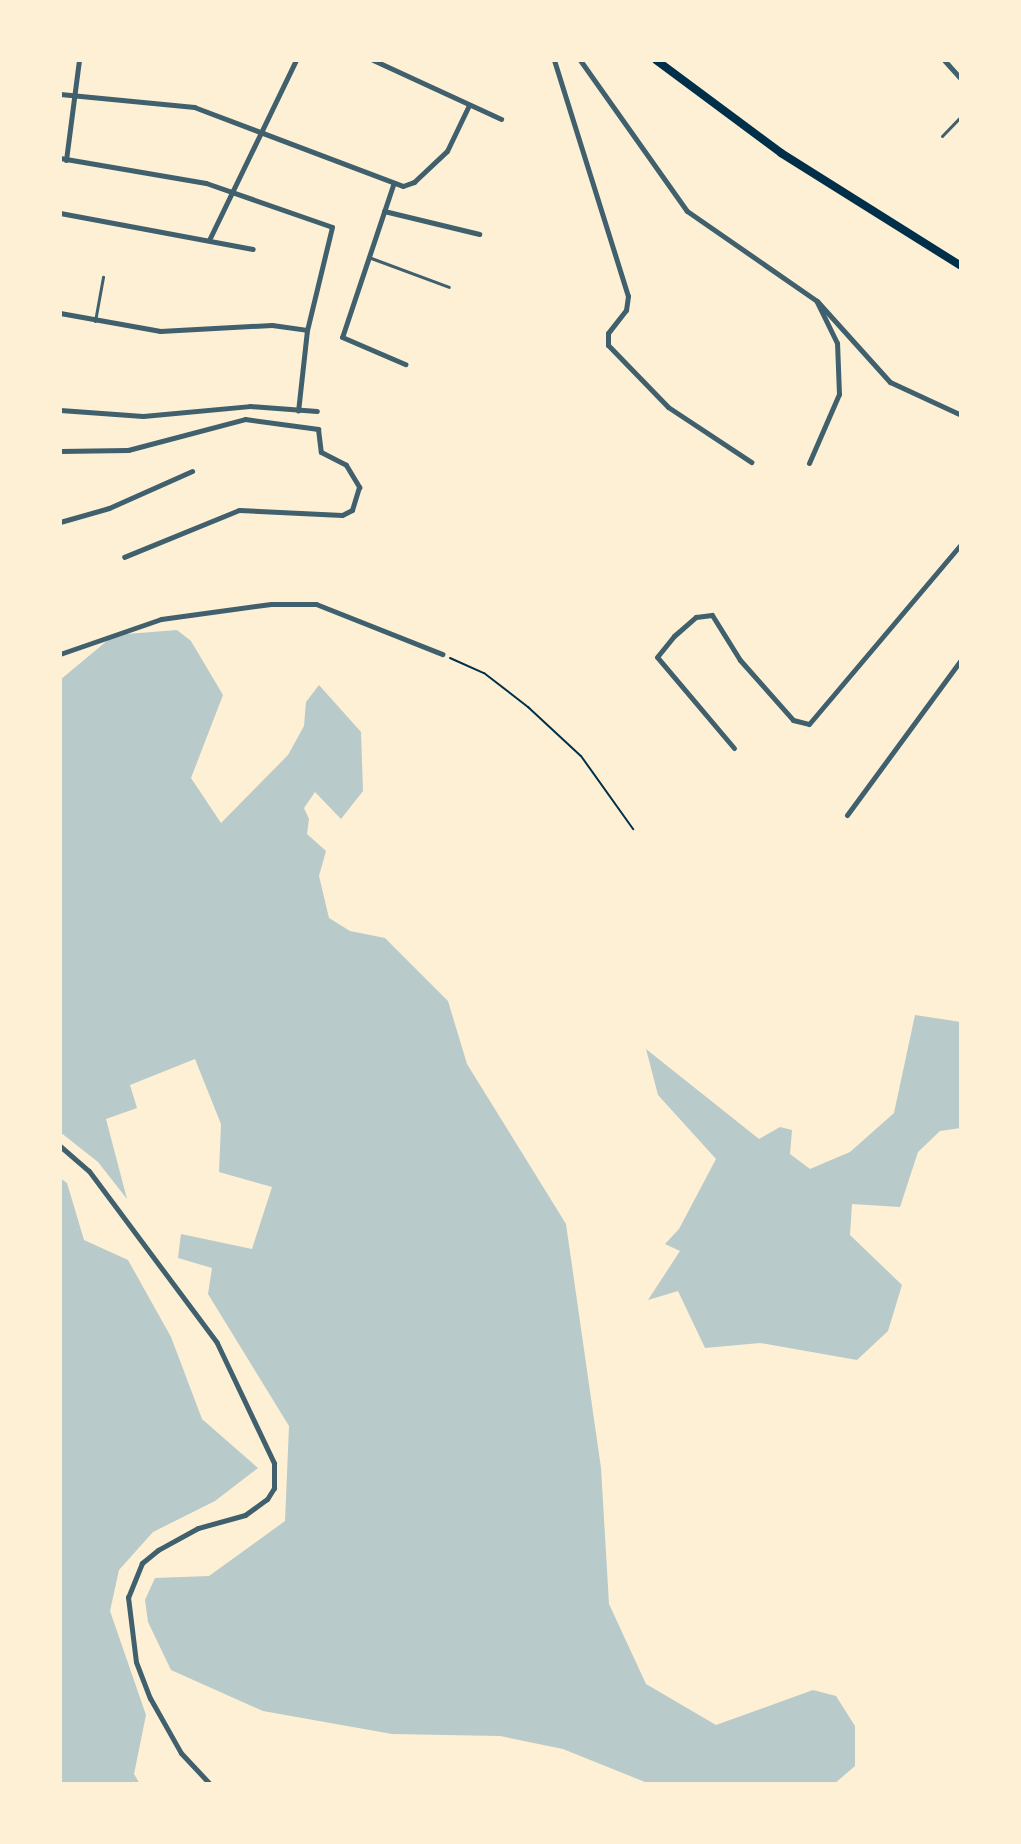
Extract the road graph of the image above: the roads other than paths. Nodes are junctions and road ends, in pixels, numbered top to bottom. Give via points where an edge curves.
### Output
1 (79, 60) edge
2 (296, 60) edge
3 (373, 60) edge
4 (554, 60) edge
5 (580, 60) edge
6 (656, 60) edge
7 (944, 60) edge
8 (961, 79) edge
9 (60, 94) edge
10 (75, 97) junction
11 (469, 105) junction
12 (961, 116) edge
13 (501, 119) dead end
14 (260, 133) junction
15 (942, 136) dead end
16 (63, 159) edge
17 (393, 185) junction
18 (231, 191) junction
19 (384, 211) junction
20 (60, 213) edge
21 (479, 234) dead end
22 (209, 240) junction
23 (253, 249) dead end
24 (367, 256) junction
25 (961, 266) edge
26 (103, 277) dead end
27 (449, 287) dead end
28 (817, 301) junction
29 (60, 313) edge
30 (95, 321) junction
31 (307, 330) junction
32 (405, 364) dead end
33 (60, 410) edge
34 (298, 411) junction
35 (317, 411) dead end
36 (961, 415) edge
37 (60, 451) edge
38 (751, 462) dead end
39 (809, 463) dead end
40 (192, 471) dead end
41 (60, 522) edge
42 (961, 544) edge
43 (124, 557) dead end
44 (60, 654) edge
45 (442, 654) road end
46 (961, 660) edge
47 (734, 748) dead end
48 (847, 815) dead end
49 (60, 1146) edge
50 (210, 1784) edge

1 - 10 street
2 - 14 street
3 - 11 street
4 - 38 street via 628,296 626,310 608,333 608,345 668,407
5 - 28 street via 687,211
6 - 25 main road via 781,153
7 - 8 street
9 - 10 street
10 - 14 street via 194,107
10 - 16 street
11 - 13 street
11 - 17 street via 447,151 414,182
12 - 15 lane
14 - 17 street
14 - 18 street
16 - 18 street
17 - 19 street
18 - 22 street
18 - 31 street via 332,227
19 - 21 street
19 - 24 street
20 - 22 street
22 - 23 street
24 - 27 lane
24 - 32 street via 342,337
26 - 30 lane
28 - 36 street via 890,382
28 - 39 street via 837,343 839,394
29 - 30 street
30 - 31 street via 160,331 272,325
31 - 34 street
33 - 34 street via 143,416 239,407
34 - 35 street
37 - 43 street via 128,450 245,419 318,429 321,452 346,465 359,487 352,510 342,515 239,510
40 - 41 street via 109,508
42 - 47 street via 809,724 793,720 740,660 712,615 696,617 667,642 657,657
44 - 45 street via 161,619 271,604 316,604
46 - 48 street
49 - 50 street via 89,1171 217,1343 274,1463 274,1488 267,1499 245,1515 198,1528 158,1550 142,1563 128,1597 136,1662 150,1698 181,1753

